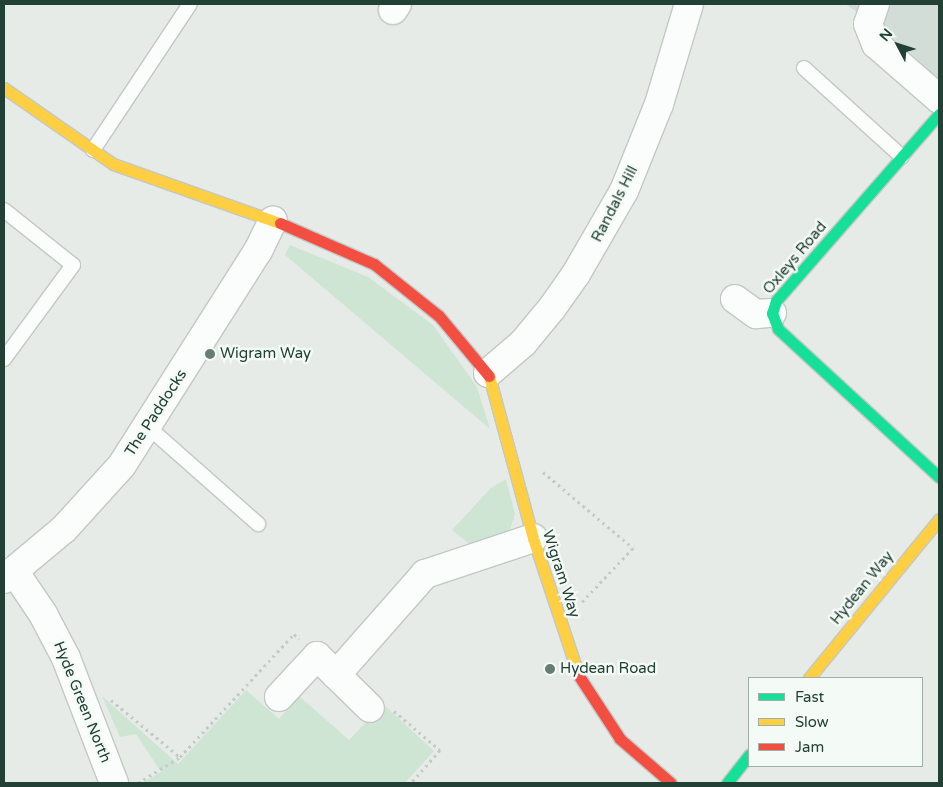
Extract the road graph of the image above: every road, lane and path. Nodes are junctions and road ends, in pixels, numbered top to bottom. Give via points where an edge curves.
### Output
1 (190, 4) edge
2 (689, 4) edge
3 (875, 4) edge
4 (804, 68) dead end
5 (4, 90) edge
6 (939, 99) edge
7 (939, 114) edge
8 (93, 150) junction
9 (902, 157) junction
10 (4, 210) edge
11 (273, 220) junction
12 (735, 300) dead end
13 (772, 313) junction
14 (4, 359) edge
15 (488, 374) junction
16 (148, 427) junction
17 (536, 466) dead end
18 (939, 477) edge
19 (939, 518) edge
20 (258, 524) dead end
21 (534, 538) junction
22 (9, 575) edge
23 (562, 624) junction
24 (316, 656) junction
25 (336, 675) junction
26 (810, 677) edge
27 (280, 697) dead end
28 (110, 699) dead end
29 (370, 708) joint
30 (748, 756) edge
31 (180, 757) junction
32 (114, 783) edge
33 (138, 783) edge
34 (411, 783) edge
35 (670, 783) edge
36 (727, 783) edge

1 - 8 lane
2 - 15 street, Randals Hill via 659,104 624,192 552,308 523,342
3 - 6 street via 868,24 876,44
4 - 9 lane
5 - 8 street, Wigram Way
7 - 9 street, Oxleys Road
8 - 11 street, Wigram Way via 113,164
9 - 13 street, Oxleys Road via 776,302
10 - 14 lane via 74,266
11 - 15 street, Wigram Way via 374,264 440,316
11 - 16 street, The Paddocks via 258,251
12 - 13 street via 756,314
13 - 18 street, Oxleys Road via 778,330
15 - 21 street, Wigram Way
16 - 20 lane
16 - 22 street, The Paddocks via 94,499
17 - 23 path via 632,548
19 - 26 street, Hydean Way
21 - 23 street, Wigram Way
21 - 25 street via 425,574
22 - 32 street, Hyde Green North via 43,614 66,658
23 - 35 street, Wigram Way via 582,685 620,739
24 - 25 street
24 - 27 street
24 - 31 path via 294,634
25 - 29 street
28 - 31 path
29 - 34 path via 378,697 440,750
30 - 36 street
31 - 33 path

